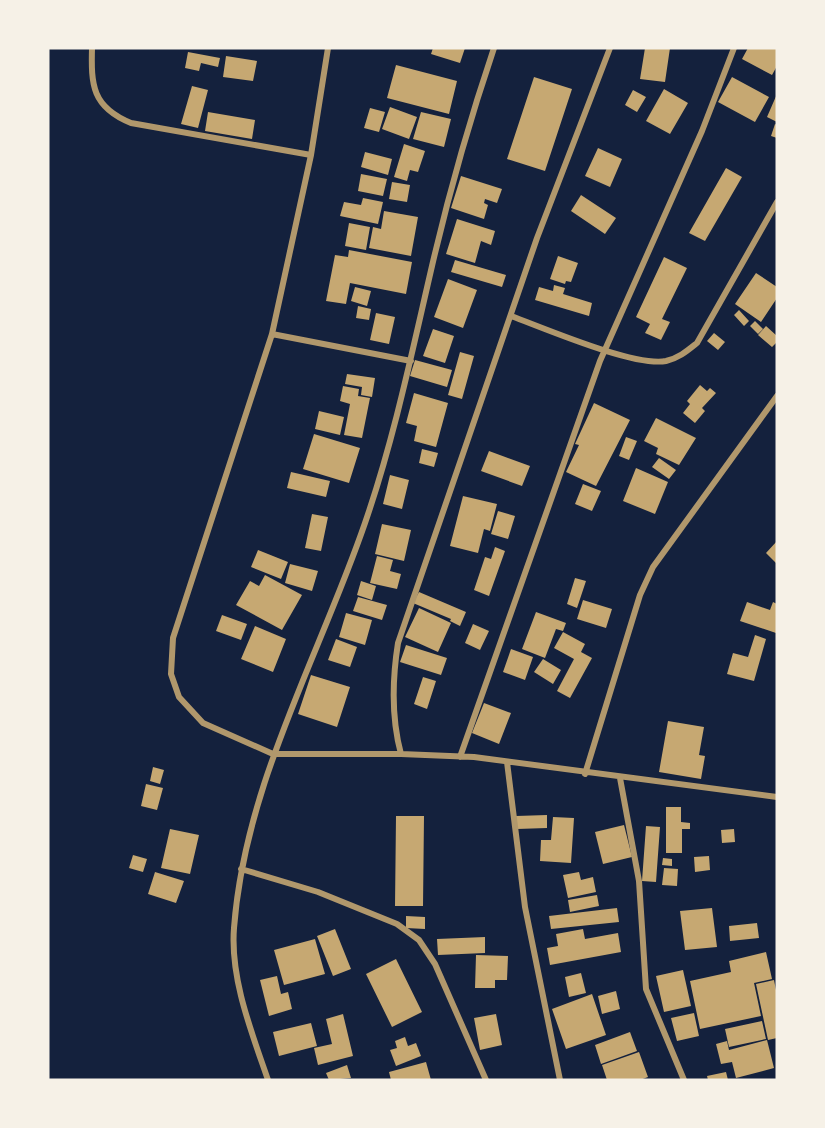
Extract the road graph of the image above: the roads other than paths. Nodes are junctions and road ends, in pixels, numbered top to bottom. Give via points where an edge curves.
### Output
1 (92, 48) edge
2 (328, 48) edge
3 (494, 48) edge
4 (610, 48) edge
5 (734, 48) edge
6 (310, 155) junction
7 (777, 202) edge
8 (511, 315) junction
9 (272, 334) junction
10 (604, 350) junction
11 (411, 361) junction
12 (777, 396) edge
13 (273, 754) junction
14 (401, 754) junction
15 (460, 757) junction
16 (507, 762) junction
17 (585, 774) junction
18 (620, 778) junction
19 (777, 797) edge
20 (241, 869) junction
21 (268, 1080) edge
22 (486, 1080) edge
23 (560, 1080) edge
24 (684, 1080) edge

1 - 6 street via 93,90 119,118
2 - 6 street
3 - 11 street via 432,265
4 - 8 street
5 - 10 street via 702,131
6 - 9 street
7 - 10 street via 697,343 680,357 663,362
8 - 10 street
8 - 14 street via 398,643 393,725
9 - 11 street
9 - 13 street via 173,638 171,674 179,697 203,723
10 - 15 street
11 - 13 street via 365,525
12 - 17 street via 653,567 640,596
13 - 14 street
13 - 20 street
14 - 15 street
15 - 16 street
16 - 17 street
16 - 23 street via 525,907
17 - 18 street
18 - 19 street
18 - 24 street via 639,881 646,989
20 - 21 street via 233,931 238,979
20 - 22 street via 318,892 397,924 419,940 435,964

